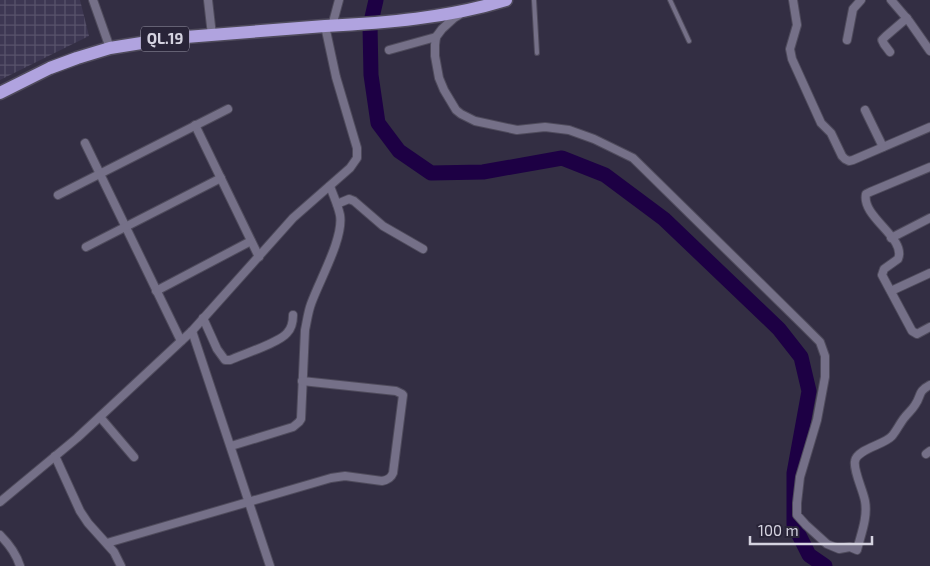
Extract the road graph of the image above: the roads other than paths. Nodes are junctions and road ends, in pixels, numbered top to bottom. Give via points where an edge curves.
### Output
1 (93, 0) edge
2 (208, 0) edge
3 (339, 0) edge
4 (506, 0) edge
5 (534, 0) edge
6 (670, 0) edge
7 (792, 0) edge
8 (861, 0) edge
9 (896, 2) edge
10 (469, 10) junction
11 (907, 18) junction
12 (332, 26) junction
13 (212, 35) junction
14 (436, 37) junction
15 (847, 40) dead end
16 (689, 42) dead end
17 (110, 48) junction
18 (389, 50) dead end
19 (930, 50) edge
20 (890, 52) dead end
21 (537, 53) dead end
22 (0, 93) edge
23 (228, 109) dead end
24 (865, 110) dead end
25 (195, 125) junction
26 (930, 127) edge
27 (85, 144) dead end
28 (883, 148) junction
29 (930, 167) edge
30 (100, 174) junction
31 (221, 178) junction
32 (330, 186) junction
33 (58, 195) dead end
34 (337, 204) junction
35 (930, 218) edge
36 (125, 227) junction
37 (891, 238) junction
38 (251, 242) junction
39 (86, 247) dead end
40 (423, 249) dead end
41 (259, 257) junction
42 (930, 273) edge
43 (156, 291) junction
44 (891, 292) junction
45 (293, 315) dead end
46 (203, 318) junction
47 (930, 326) edge
48 (192, 331) junction
49 (181, 341) junction
50 (302, 381) junction
51 (930, 385) edge
52 (100, 417) junction
53 (231, 446) junction
54 (55, 456) junction
55 (134, 457) dead end
56 (0, 502) edge
57 (250, 502) junction
58 (0, 535) edge
59 (107, 543) junction
60 (20, 566) edge
61 (121, 566) edge
62 (270, 566) edge

1 - 17 street
2 - 13 street
3 - 12 street
4 - 10 highway, QL.19
5 - 21 lane
6 - 16 lane
7 - 28 street via 797,26 790,53 821,123 831,133 846,160
8 - 15 street via 853,9
9 - 11 street
10 - 12 highway, QL.19
10 - 14 street via 447,23
11 - 19 street
11 - 20 street via 882,40
12 - 13 highway, QL.19
12 - 32 street via 336,77 358,154 350,168
13 - 17 highway, QL.19
14 - 18 street
14 - 51 street via 435,56 440,78 461,114 475,121 517,130 545,127 569,130 633,158 820,342 825,356 825,377 818,420 800,477 797,515 827,544 839,549 850,546 857,550 866,513 854,461 864,451 891,437 914,407 921,391
17 - 22 highway, QL.19 via 50,68
23 - 25 street
24 - 28 street
25 - 30 street
25 - 31 street
26 - 28 street
27 - 30 street
29 - 37 street via 866,194 867,207
30 - 33 street
30 - 36 street
31 - 36 street
31 - 38 street
32 - 34 street
32 - 41 street via 297,214
34 - 40 street via 351,200 384,226
34 - 50 street via 340,228 307,316
35 - 37 street
36 - 39 street
36 - 43 street
37 - 44 street via 899,247 900,256 884,269 882,275
38 - 41 street
38 - 43 street
41 - 46 street
42 - 44 street
43 - 49 street
44 - 47 street via 912,331 917,334
45 - 46 street via 291,328 283,337 230,360 225,360 217,349
46 - 48 street
48 - 49 street
48 - 53 street
49 - 52 street
50 - 53 street via 301,419 296,425
50 - 57 street via 396,391 403,395 393,473 382,481 338,476
52 - 54 street
52 - 55 street
53 - 57 street
54 - 56 street
54 - 59 street via 80,511
57 - 59 street
57 - 62 street
58 - 60 street via 16,555
59 - 61 street

